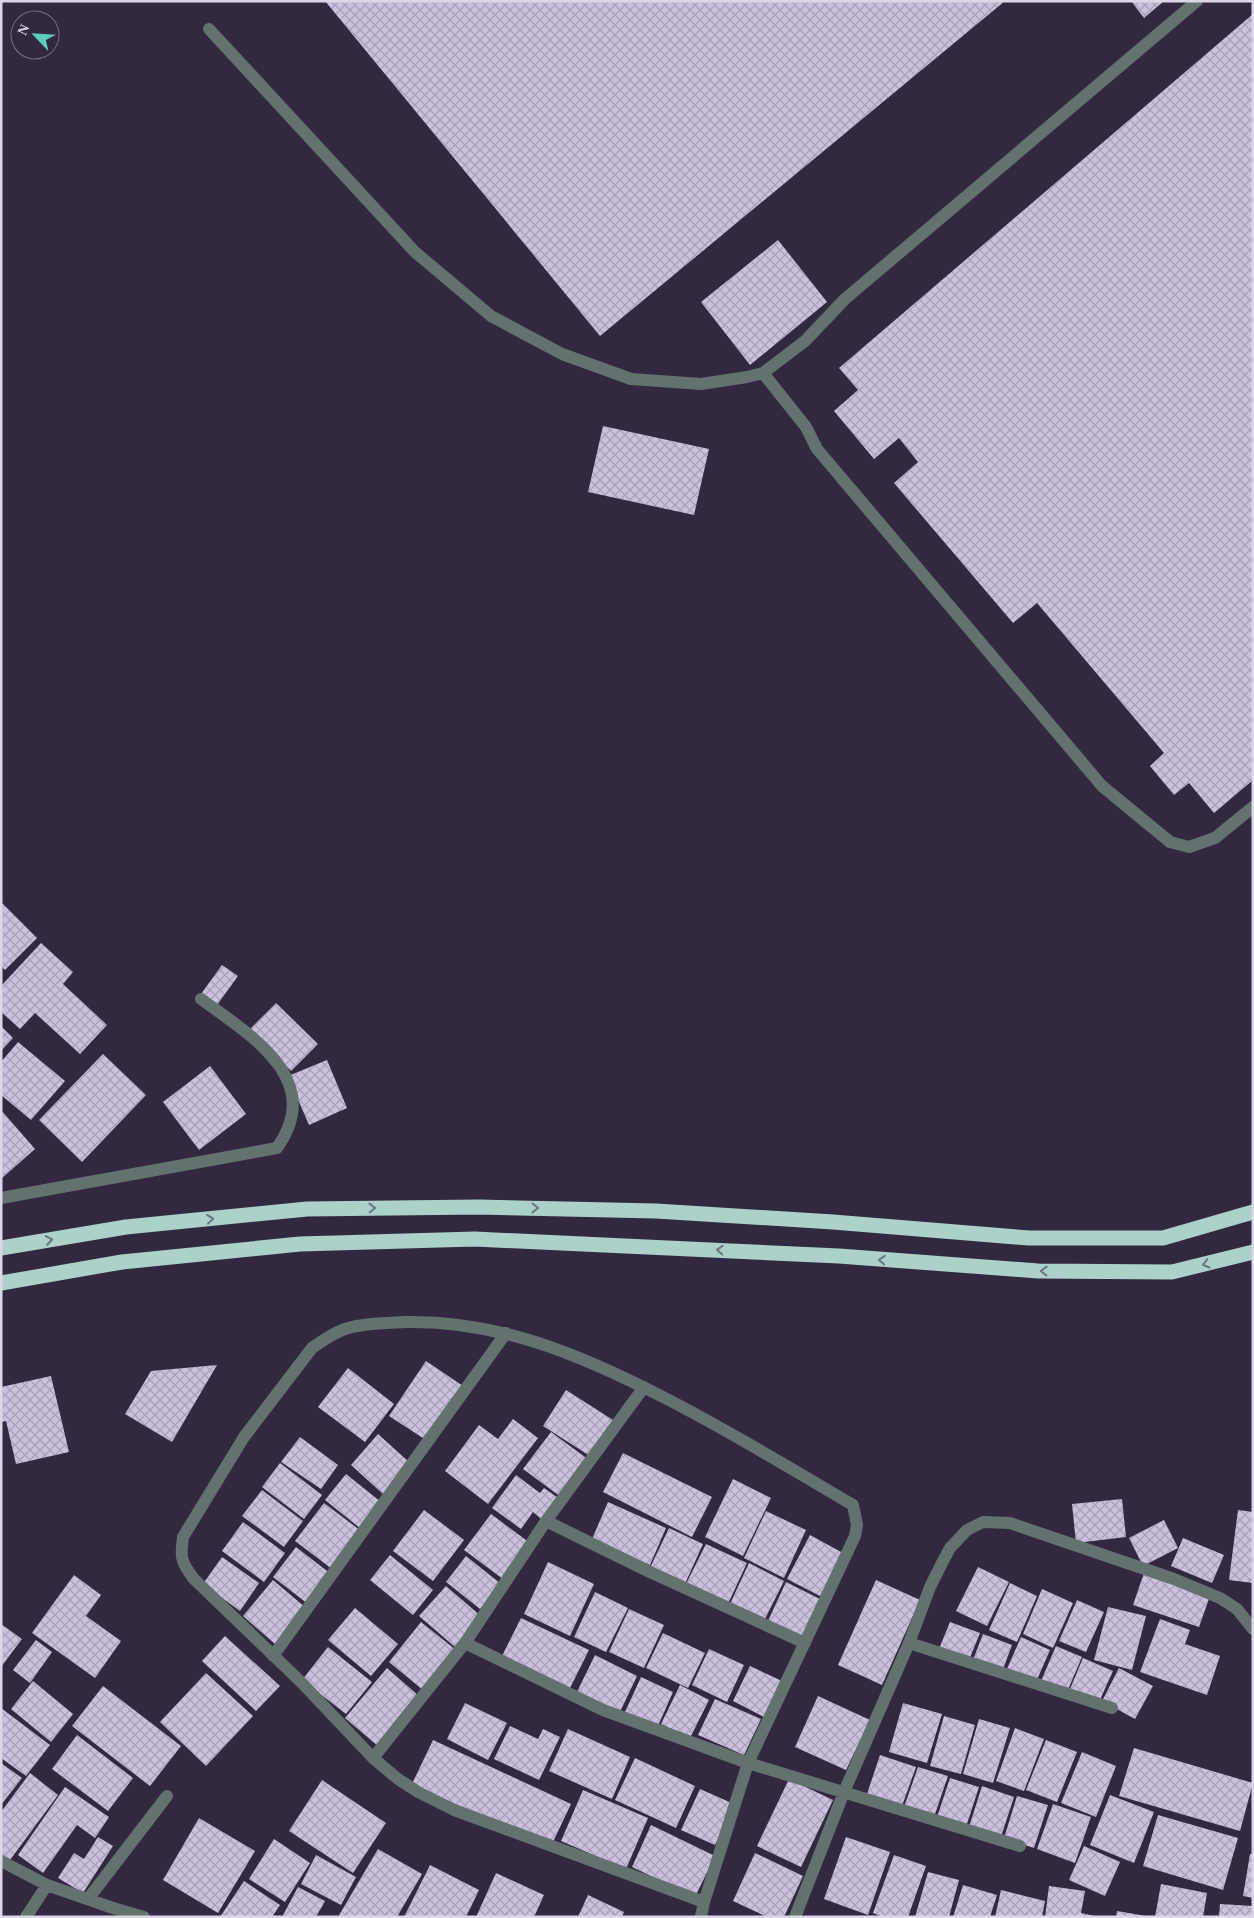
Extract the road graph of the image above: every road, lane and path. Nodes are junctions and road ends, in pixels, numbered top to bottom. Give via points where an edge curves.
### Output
1 (1198, 1) edge
2 (209, 29) dead end
3 (763, 373) junction
4 (1253, 807) edge
5 (201, 998) dead end
6 (1, 1198) edge
7 (1253, 1212) edge
8 (1, 1248) edge
9 (1253, 1252) edge
10 (1, 1283) edge
11 (506, 1333) junction
12 (644, 1387) junction
13 (546, 1522) junction
14 (1253, 1629) edge
15 (466, 1643) junction
16 (805, 1643) junction
17 (909, 1643) junction
18 (273, 1656) junction
19 (1112, 1708) dead end
20 (373, 1758) junction
21 (748, 1763) junction
22 (844, 1792) junction
23 (167, 1796) dead end
24 (1020, 1846) dead end
25 (1, 1861) edge
26 (47, 1885) junction
27 (88, 1899) junction
28 (704, 1902) junction
29 (26, 1917) edge
30 (144, 1917) edge
31 (702, 1917) edge
32 (795, 1917) edge

1 - 3 street via 845,299 805,341
2 - 3 street via 415,252 491,316 562,354 631,379 701,384
3 - 4 street via 806,427 817,449 1102,786 1170,842 1189,847 1215,838
5 - 6 street via 275,1058 292,1089 294,1110 287,1134 277,1148
8 -> 7 highway via 126,1227 307,1209 479,1207 656,1211 1029,1238 1163,1238
9 -> 10 highway via 1172,1272 1038,1270 839,1256 475,1239 339,1242 122,1262
11 - 12 street via 573,1354
11 - 18 street
11 - 18 street via 423,1322 345,1329 312,1348 244,1437 183,1537 181,1552 184,1566 194,1579
12 - 13 street
12 - 16 street via 716,1424 853,1505 857,1525 855,1536
13 - 15 street
13 - 16 street
14 - 17 street via 1237,1609 1220,1598 1174,1579 1010,1523 983,1522 967,1530 942,1561
15 - 20 street
15 - 21 street via 602,1710
16 - 21 street
17 - 19 street
17 - 22 street
18 - 20 street
20 - 28 street via 418,1792 454,1810
21 - 22 street
21 - 28 street
22 - 24 street
22 - 32 street
23 - 27 street
25 - 26 street
26 - 27 street
26 - 29 street
27 - 30 street
28 - 31 street

